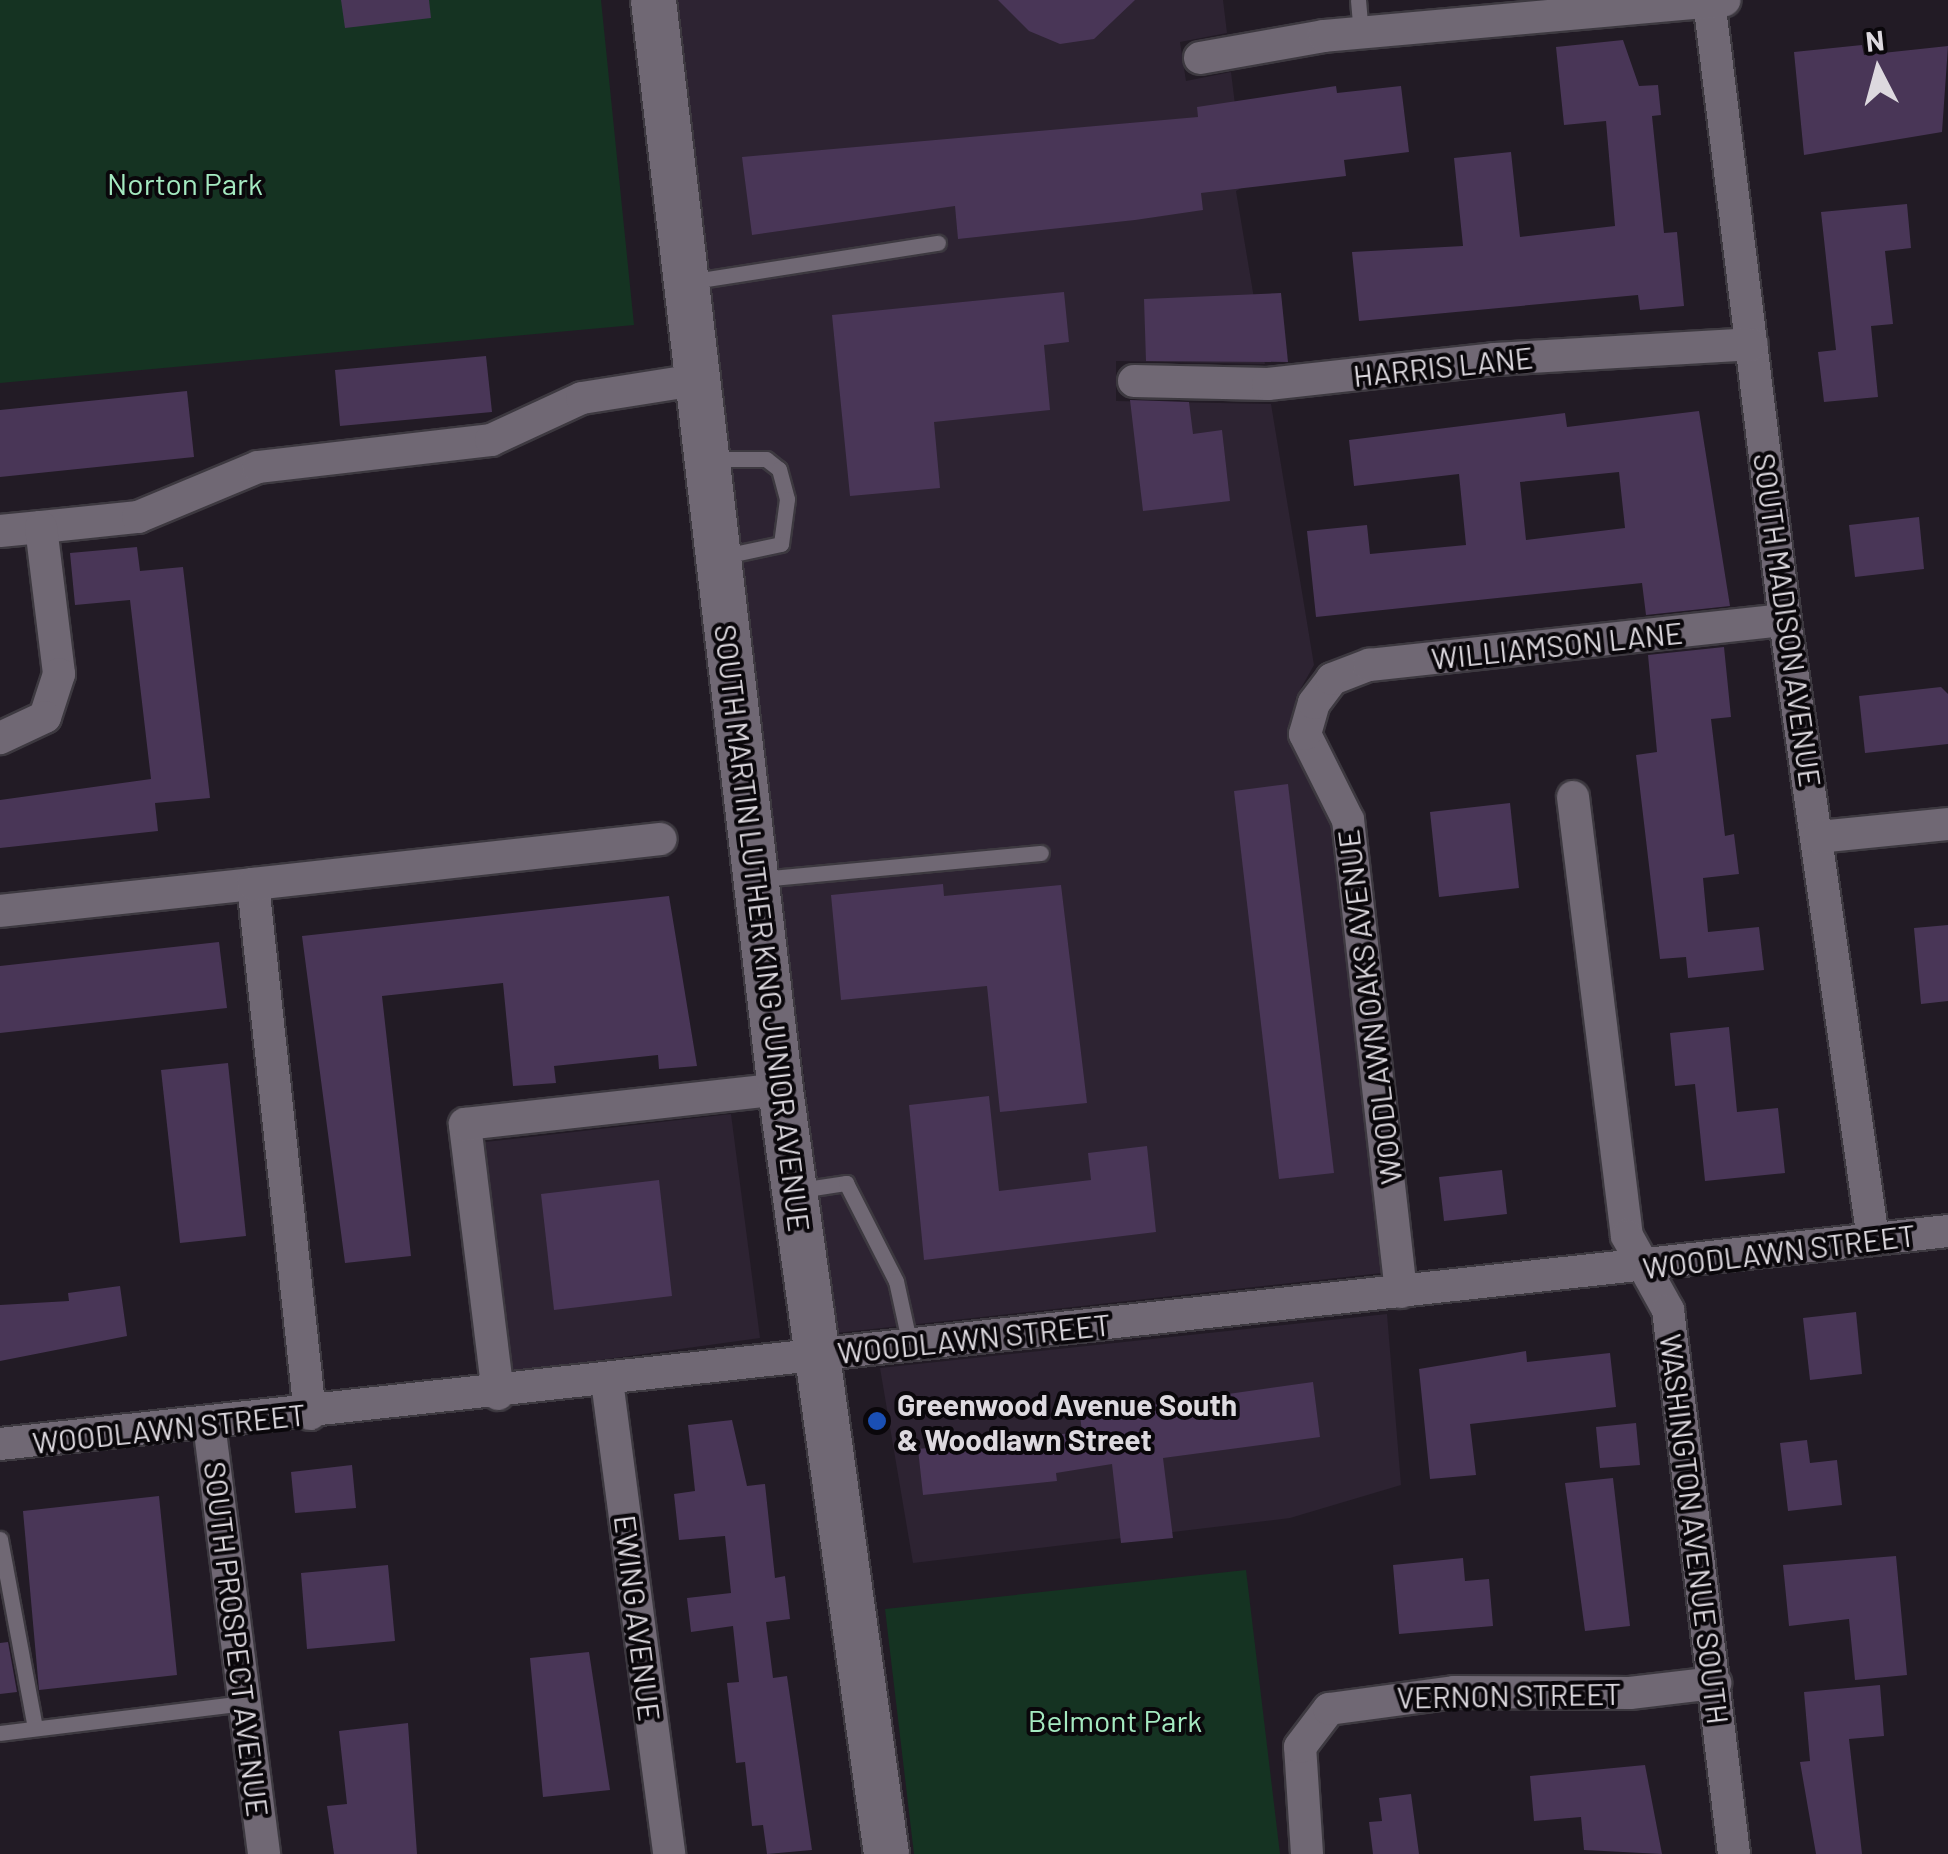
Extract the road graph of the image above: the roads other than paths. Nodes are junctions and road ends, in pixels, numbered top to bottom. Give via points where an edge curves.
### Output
1 (652, 0) edge
2 (1358, 0) edge
3 (1714, 0) edge
4 (1361, 33) junction
5 (1200, 58) dead end
6 (938, 244) dead end
7 (684, 283) junction
8 (1752, 344) junction
9 (696, 380) junction
10 (1134, 382) dead end
11 (706, 459) junction
12 (41, 527) junction
13 (0, 531) edge
14 (718, 557) junction
15 (1784, 620) junction
16 (1332, 680) joint
17 (0, 738) edge
18 (1573, 796) dead end
19 (1948, 824) edge
20 (1818, 837) junction
21 (660, 839) dead end
22 (1042, 853) dead end
23 (756, 879) junction
24 (253, 884) junction
25 (0, 910) edge
26 (780, 1089) junction
27 (795, 1190) junction
28 (1948, 1231) edge
29 (1873, 1239) junction
30 (1643, 1267) junction
31 (1402, 1292) junction
32 (910, 1345) junction
33 (822, 1355) junction
34 (607, 1381) junction
35 (498, 1394) junction
36 (310, 1414) junction
37 (210, 1424) junction
38 (0, 1444) edge
39 (0, 1539) edge
40 (1715, 1683) junction
41 (245, 1703) junction
42 (35, 1728) junction
43 (0, 1733) edge
44 (264, 1854) edge
45 (669, 1854) edge
46 (886, 1854) edge
47 (1307, 1854) edge
48 (1734, 1854) edge

1 - 7 street, SOUTH MARTIN LUTHER KING JUNIOR AVENUE
2 - 4 lane
3 - 4 street
3 - 8 street, SOUTH MADISON AVENUE
4 - 5 street
6 - 7 lane
7 - 9 street, SOUTH MARTIN LUTHER KING JUNIOR AVENUE
8 - 10 street, HARRIS LANE via 1494,358 1268,384
8 - 15 street, SOUTH MADISON AVENUE
9 - 11 street, SOUTH MARTIN LUTHER KING JUNIOR AVENUE
9 - 12 street via 582,398 491,440 258,467 138,517
11 - 14 street, SOUTH MARTIN LUTHER KING JUNIOR AVENUE
11 - 14 lane via 766,459 779,469 787,499 781,544
12 - 13 street
12 - 17 street via 56,697 30,730
14 - 23 street, SOUTH MARTIN LUTHER KING JUNIOR AVENUE
15 - 16 street, WILLIAMSON LANE via 1369,665
15 - 20 street, SOUTH MADISON AVENUE
16 - 31 street, WOODLAWN OAKS AVENUE via 1314,703 1306,734 1348,820
18 - 30 street, WASHINGTON AVENUE SOUTH via 1627,1236
19 - 20 street
20 - 29 street, SOUTH MADISON AVENUE
21 - 24 street
22 - 23 lane
23 - 26 street, SOUTH MARTIN LUTHER KING JUNIOR AVENUE
24 - 25 street
24 - 36 street
26 - 27 street, SOUTH MARTIN LUTHER KING JUNIOR AVENUE
26 - 35 street via 464,1124
27 - 32 lane via 846,1183 896,1281
27 - 33 street, SOUTH MARTIN LUTHER KING JUNIOR AVENUE
28 - 29 street, WOODLAWN STREET
29 - 30 street, WOODLAWN STREET
30 - 31 street, WOODLAWN STREET
30 - 40 street, WASHINGTON AVENUE SOUTH via 1668,1310
31 - 32 street, WOODLAWN STREET
32 - 33 street, WOODLAWN STREET
33 - 34 street, WOODLAWN STREET
33 - 46 street, SOUTH MARTIN LUTHER KING JUNIOR AVENUE
34 - 35 street, WOODLAWN STREET
34 - 45 street, EWING AVENUE
35 - 36 street, WOODLAWN STREET
36 - 37 street, WOODLAWN STREET
37 - 38 street, WOODLAWN STREET
37 - 41 street, SOUTH PROSPECT AVENUE
39 - 42 lane
40 - 47 street, VERNON STREET via 1354,1700 1310,1724 1298,1776
40 - 48 street, WASHINGTON AVENUE SOUTH
41 - 42 lane
41 - 44 street, SOUTH PROSPECT AVENUE
42 - 43 lane

